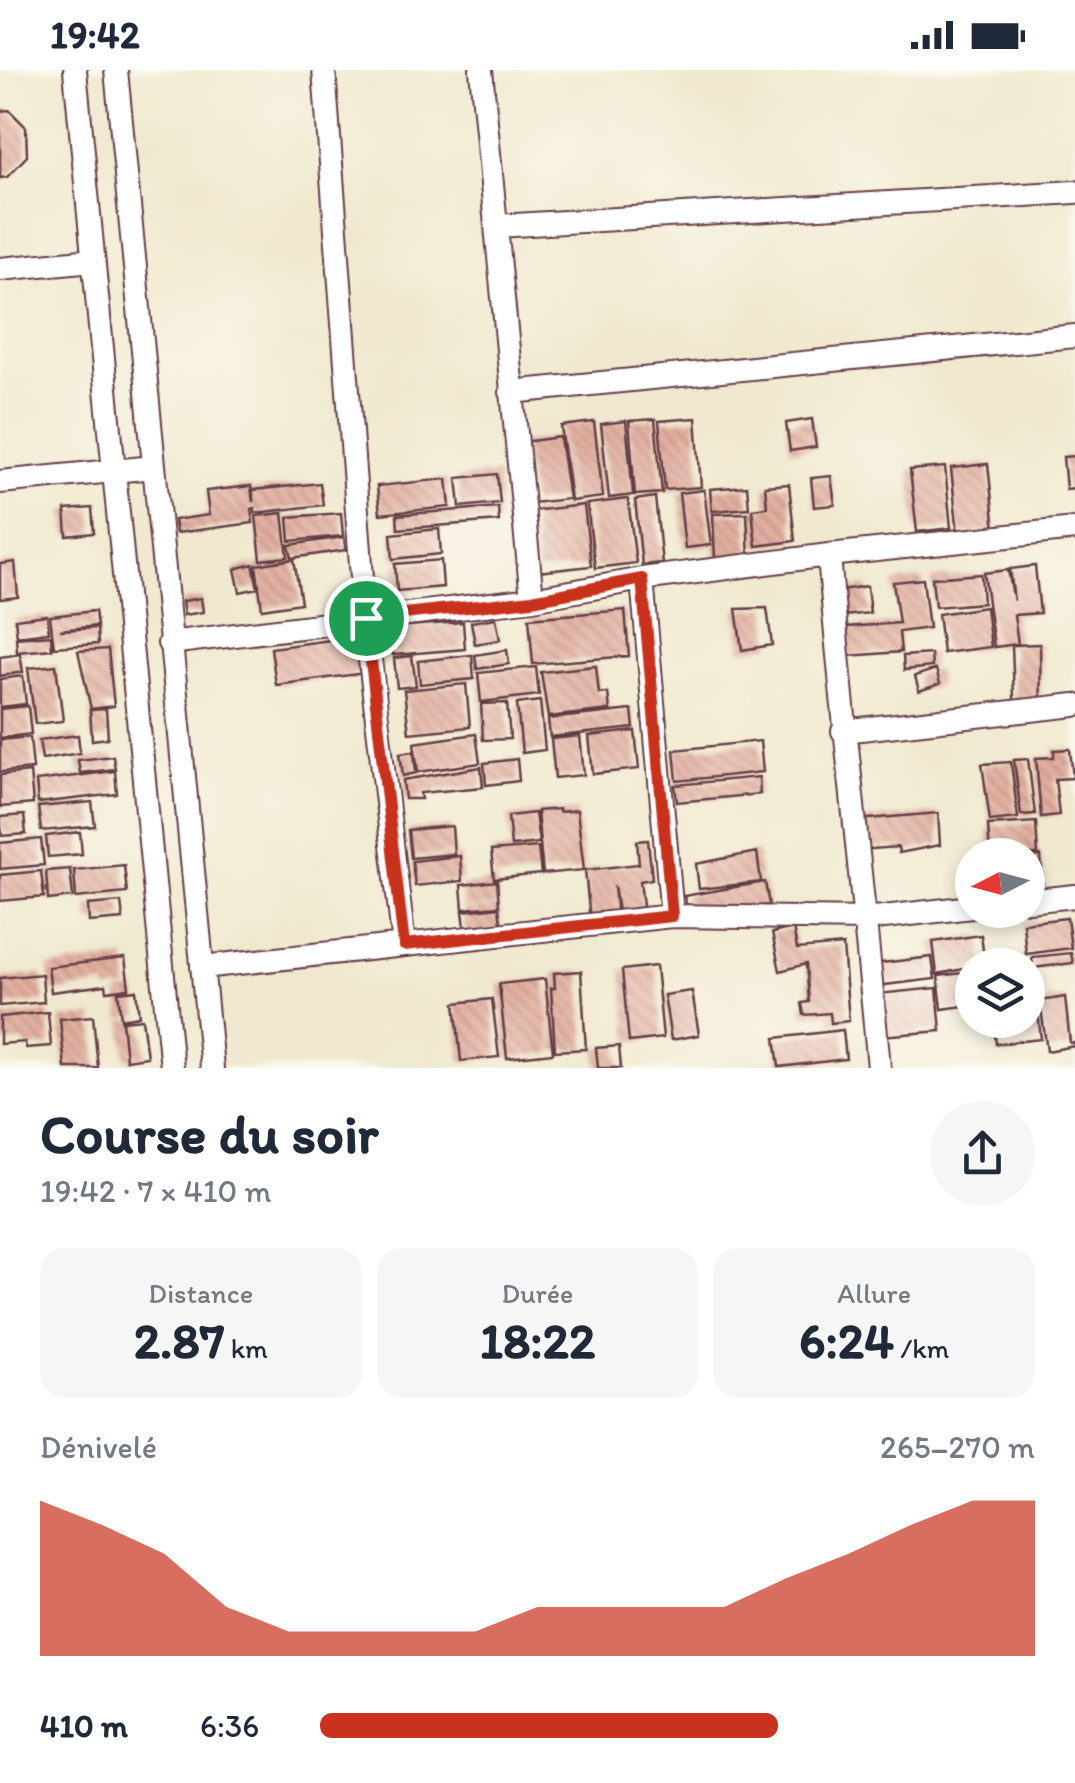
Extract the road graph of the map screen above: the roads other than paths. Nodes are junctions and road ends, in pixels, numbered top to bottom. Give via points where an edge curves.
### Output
1 (75, 70) edge
2 (116, 70) edge
3 (324, 70) edge
4 (481, 70) edge
5 (1075, 192) edge
6 (496, 226) junction
7 (94, 260) junction
8 (0, 269) edge
9 (1075, 336) edge
10 (511, 392) junction
11 (154, 467) junction
12 (114, 471) junction
13 (0, 482) edge
14 (1075, 529) edge
15 (830, 555) junction
16 (642, 579) junction
17 (532, 600) junction
18 (366, 618) junction
19 (169, 643) junction
20 (1075, 705) edge
21 (843, 730) junction
22 (1075, 896) edge
23 (1045, 899) edge
24 (955, 909) edge
25 (672, 916) junction
26 (866, 919) junction
27 (404, 945) junction
28 (202, 967) junction
29 (172, 1068) edge
30 (212, 1068) edge
31 (880, 1068) edge

1 - 7 street
2 - 11 street
3 - 18 street
4 - 6 street
5 - 6 street
6 - 10 street
7 - 8 street
7 - 12 street
9 - 10 street
10 - 17 street
11 - 12 street
11 - 19 street
12 - 13 street
12 - 29 street
14 - 15 street
15 - 16 street
15 - 21 street
16 - 17 street
16 - 25 street
17 - 18 street
18 - 19 street
18 - 27 street
19 - 28 street
20 - 21 street
21 - 26 street
22 - 23 street
24 - 26 street
25 - 26 street
25 - 27 street
26 - 31 street
27 - 28 street
28 - 30 street

